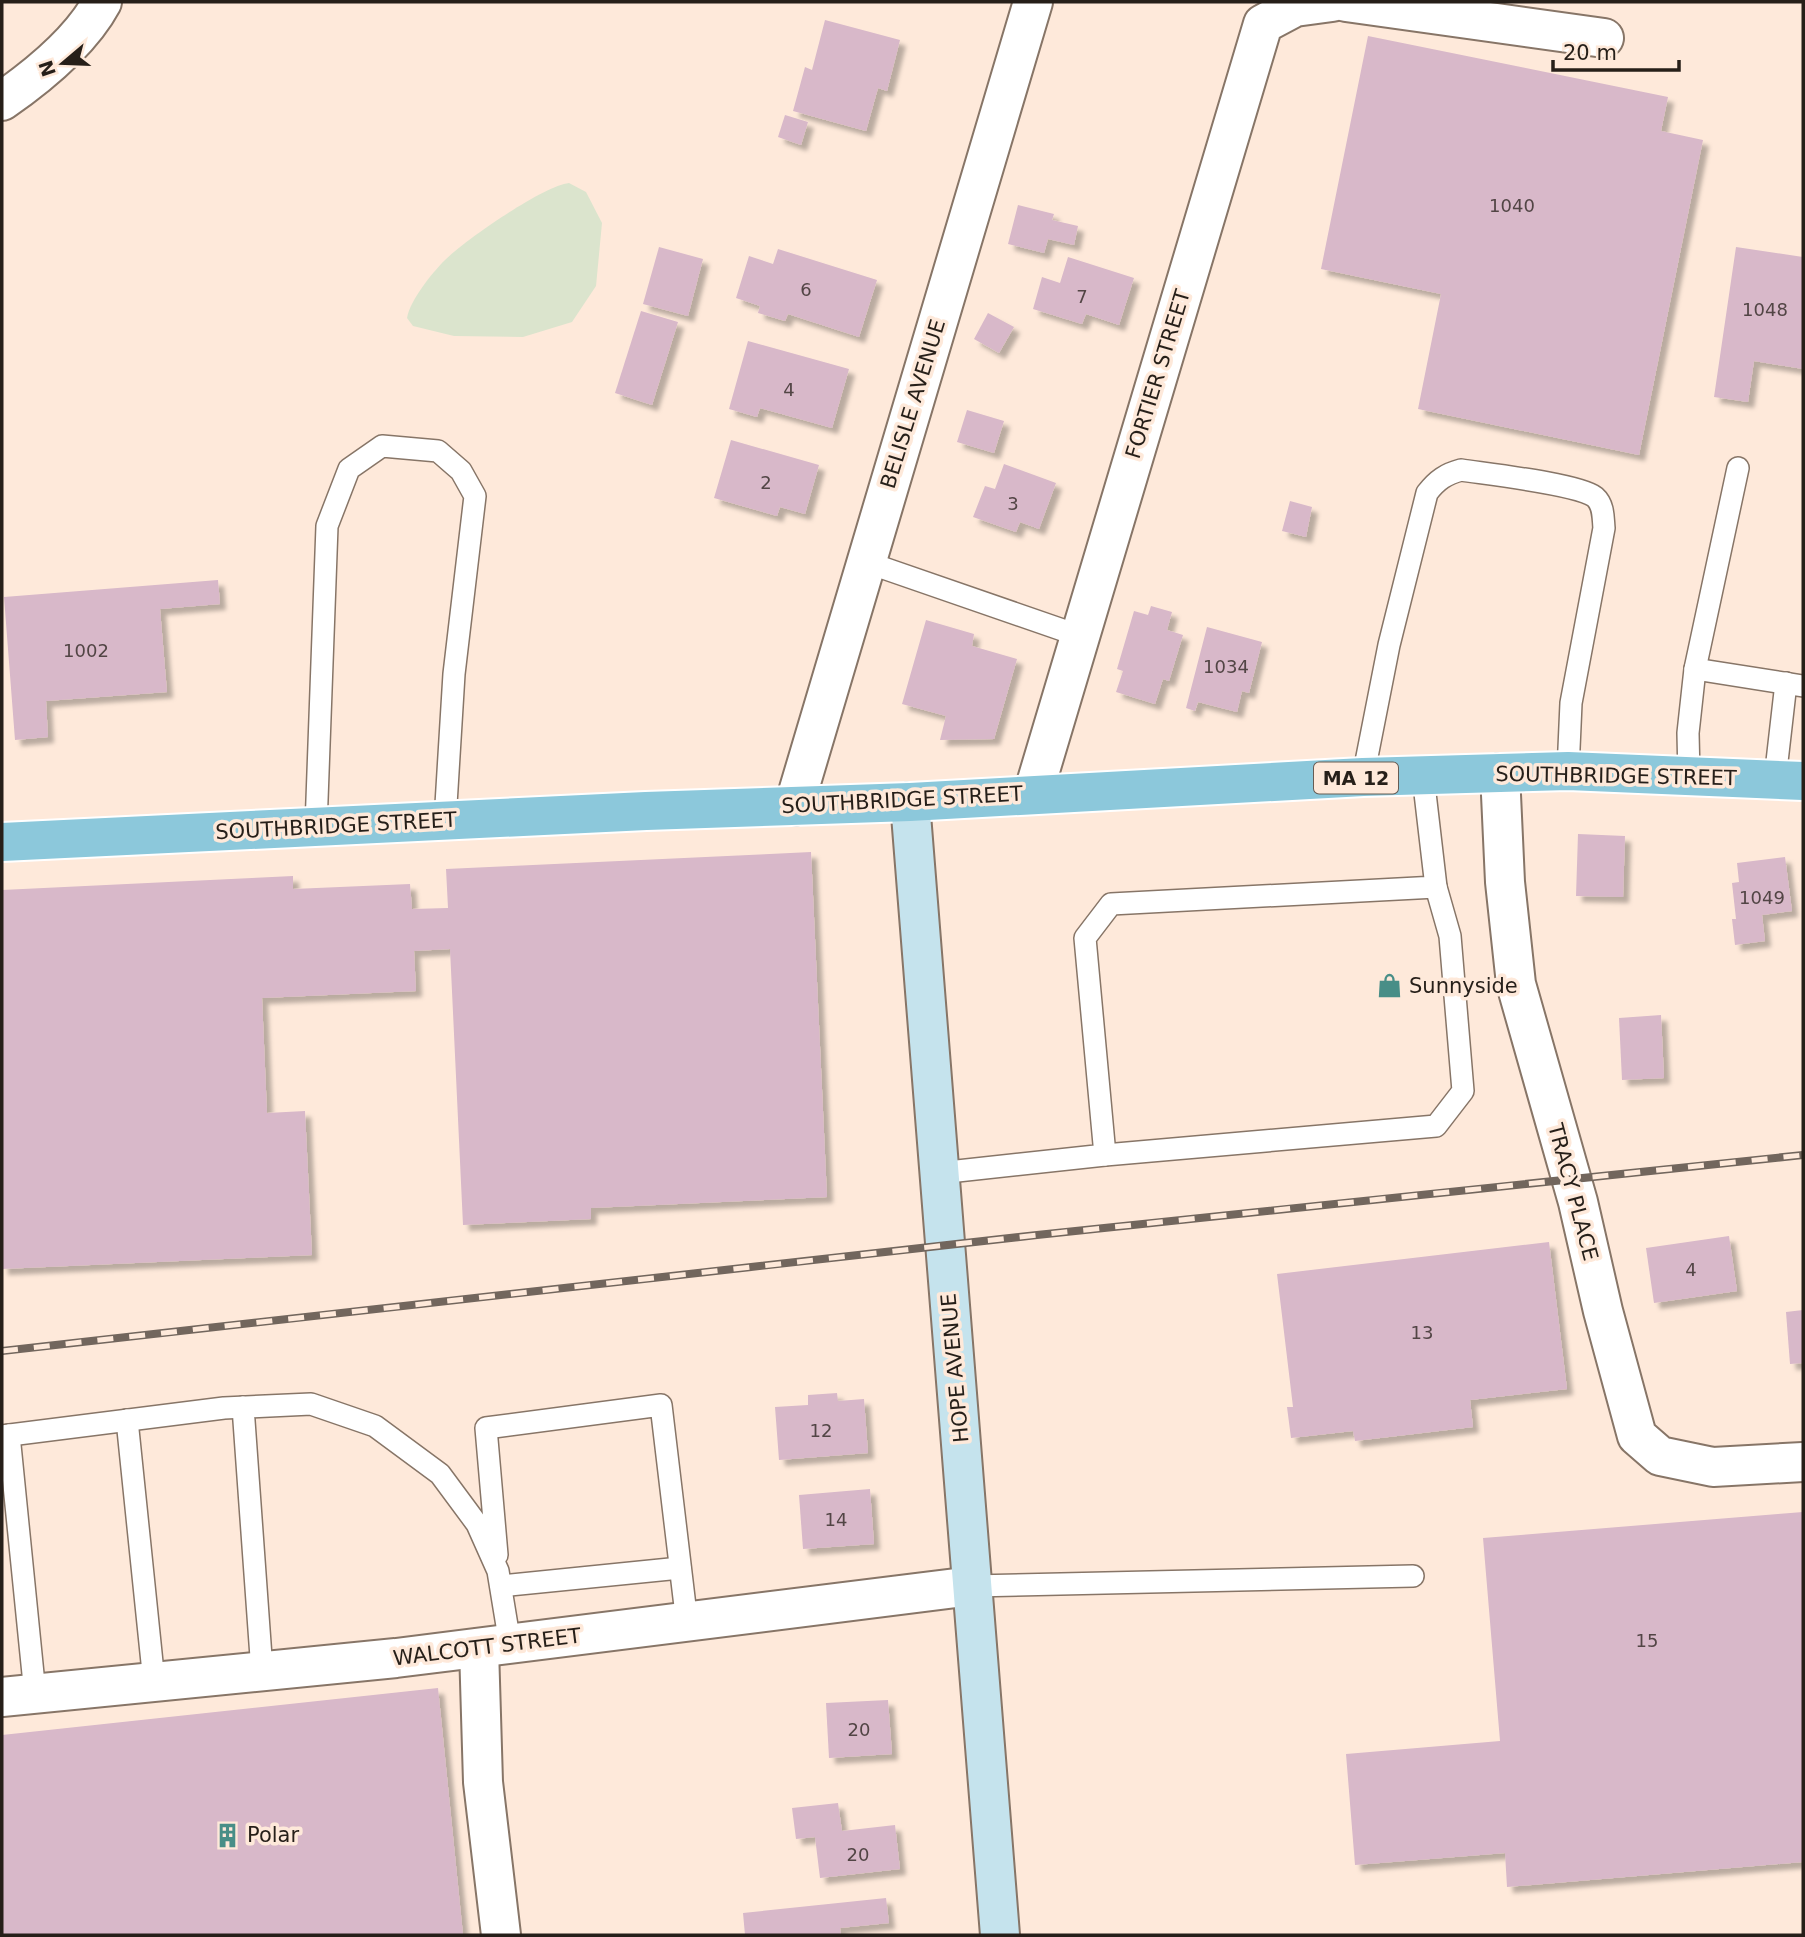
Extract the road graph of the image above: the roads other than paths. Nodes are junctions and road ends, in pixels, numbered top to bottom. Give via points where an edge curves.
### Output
1 (102, 2) edge
2 (1033, 2) edge
3 (1332, 2) edge
4 (1346, 2) edge
5 (1604, 37) dead end
6 (2, 101) edge
7 (1738, 468) dead end
8 (866, 562) junction
9 (1080, 636) junction
10 (1695, 669) junction
11 (1795, 685) edge
12 (1568, 771) junction
13 (1500, 773) junction
14 (1423, 776) junction
15 (1689, 776) junction
16 (1363, 778) junction
17 (1789, 780) edge
18 (1033, 794) junction
19 (910, 802) junction
20 (794, 806) junction
21 (445, 821) junction
22 (316, 827) junction
23 (2, 842) edge
24 (1436, 887) junction
25 (1105, 1156) junction
26 (939, 1173) junction
27 (243, 1407) junction
28 (127, 1420) junction
29 (6, 1436) edge
30 (1803, 1462) edge
31 (680, 1568) junction
32 (1413, 1576) dead end
33 (500, 1579) junction
34 (972, 1586) junction
35 (687, 1623) junction
36 (494, 1646) junction
37 (262, 1671) junction
38 (154, 1682) junction
39 (18, 1696) edge
40 (501, 1935) edge
41 (1000, 1935) edge

1 - 6 street via 93,19 35,78
2 - 8 street, BELISLE AVENUE
3 - 9 street, FORTIER STREET via 1295,8 1263,24
4 - 5 street
7 - 10 lane
8 - 9 lane
8 - 20 street, BELISLE AVENUE
9 - 18 street, FORTIER STREET
10 - 11 lane
10 - 15 lane
11 - 17 lane
12 - 13 main road, SOUTHBRIDGE STREET / MA 12
12 - 15 main road, SOUTHBRIDGE STREET / MA 12
12 - 16 lane via 1571,703 1603,513 1595,497 1575,488 1461,470 1448,473 1427,493 1389,645
13 - 14 main road, SOUTHBRIDGE STREET / MA 12
13 - 30 street, TRACY PLACE via 1516,984 1578,1202 1637,1436 1660,1456 1713,1466
14 - 16 main road, SOUTHBRIDGE STREET / MA 12
14 - 24 lane
15 - 17 main road, SOUTHBRIDGE STREET / MA 12
16 - 18 main road, SOUTHBRIDGE STREET / MA 12
18 - 19 main road, SOUTHBRIDGE STREET / MA 12
19 - 20 main road, SOUTHBRIDGE STREET
19 - 26 main road, HOPE AVENUE
20 - 21 main road, SOUTHBRIDGE STREET
21 - 22 main road, SOUTHBRIDGE STREET
21 - 22 lane via 454,674 475,496 461,471 438,451 382,446 349,469 327,526
22 - 23 main road, SOUTHBRIDGE STREET
24 - 25 lane via 1450,936 1463,1091 1436,1126
24 - 25 lane via 1111,904 1085,939
25 - 26 lane
26 - 34 main road, HOPE AVENUE
27 - 28 lane
27 - 33 lane via 311,1404 375,1426 440,1474 477,1524
27 - 37 lane
28 - 29 lane
28 - 38 lane
29 - 39 lane
31 - 33 lane
31 - 33 lane via 661,1405 486,1428
31 - 35 lane
32 - 34 lane
33 - 36 lane
34 - 35 street, WALCOTT STREET
34 - 41 main road, HOPE AVENUE
35 - 36 street, WALCOTT STREET
36 - 37 street, WALCOTT STREET
36 - 40 street via 483,1782
37 - 38 street, WALCOTT STREET
38 - 39 street, WALCOTT STREET

